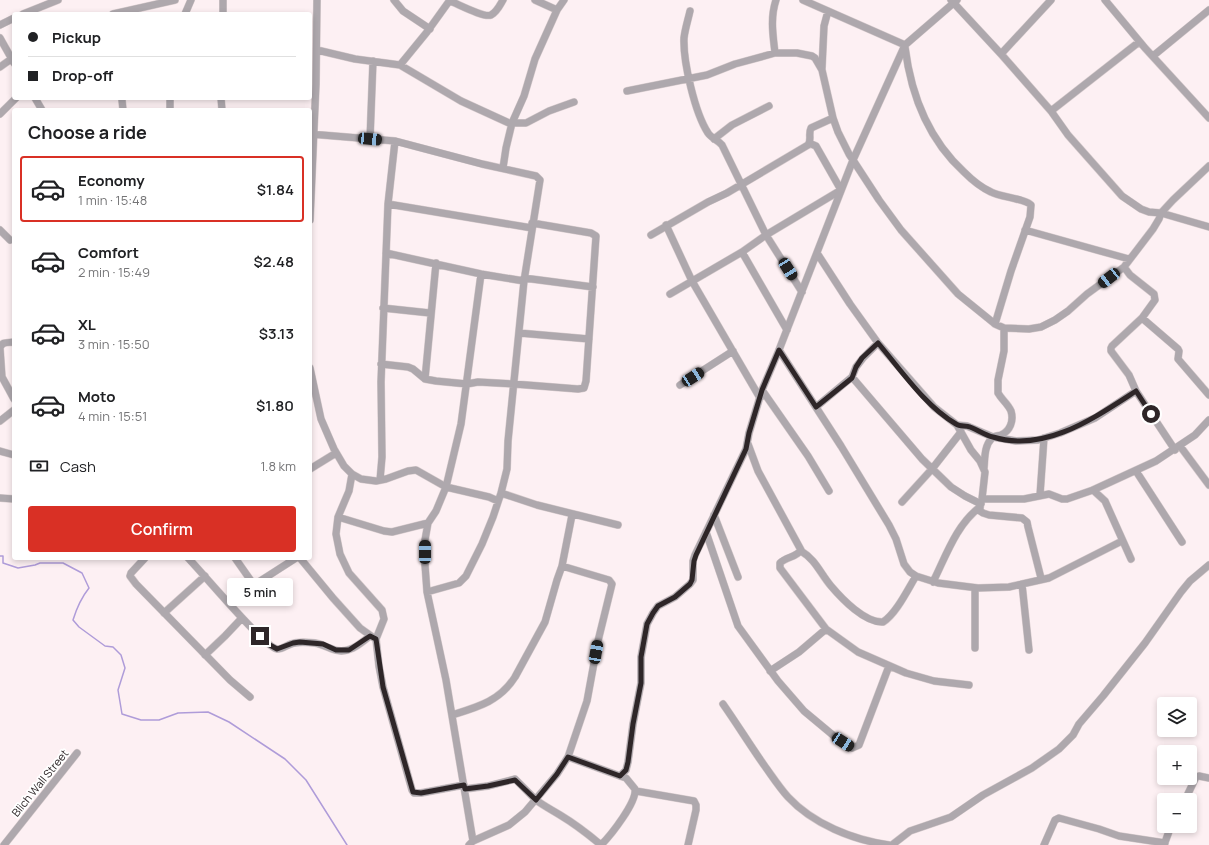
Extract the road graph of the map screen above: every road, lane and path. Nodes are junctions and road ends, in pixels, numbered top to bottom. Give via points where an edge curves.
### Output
1 (58, 0) edge
2 (175, 0) edge
3 (191, 0) edge
4 (223, 0) edge
5 (317, 0) edge
6 (394, 0) edge
7 (503, 0) edge
8 (535, 0) edge
9 (564, 0) edge
10 (776, 0) edge
11 (803, 0) edge
12 (1051, 0) edge
13 (1105, 0) edge
14 (450, 1) edge
15 (954, 1) edge
16 (557, 10) junction
17 (1209, 10) edge
18 (690, 11) dead end
19 (828, 11) junction
20 (28, 12) edge
21 (122, 12) edge
22 (186, 12) edge
23 (223, 12) edge
24 (12, 19) edge
25 (0, 25) edge
26 (430, 29) junction
27 (0, 38) edge
28 (1140, 42) junction
29 (905, 44) junction
30 (317, 50) junction
31 (774, 53) junction
32 (1001, 54) junction
33 (1153, 56) junction
34 (12, 58) edge
35 (12, 61) edge
36 (373, 61) junction
37 (400, 65) junction
38 (313, 66) edge
39 (0, 67) edge
40 (822, 70) junction
41 (688, 79) junction
42 (627, 91) dead end
43 (14, 100) edge
44 (122, 100) dead end
45 (574, 102) dead end
46 (769, 106) dead end
47 (122, 108) edge
48 (1051, 111) junction
49 (0, 114) edge
50 (833, 118) junction
51 (1209, 118) edge
52 (512, 123) junction
53 (312, 134) edge
54 (370, 139) junction
55 (714, 139) junction
56 (395, 141) junction
57 (810, 143) junction
58 (853, 160) junction
59 (1209, 166) edge
60 (502, 168) junction
61 (741, 185) junction
62 (841, 190) junction
63 (388, 204) junction
64 (1161, 213) junction
65 (666, 225) junction
66 (532, 226) junction
67 (1209, 227) edge
68 (0, 230) edge
69 (1025, 230) junction
70 (651, 235) dead end
71 (766, 235) junction
72 (10, 240) dead end
73 (742, 252) junction
74 (386, 253) junction
75 (817, 253) junction
76 (1129, 259) junction
77 (436, 263) junction
78 (1124, 267) junction
79 (481, 274) junction
80 (524, 279) junction
81 (692, 281) junction
82 (593, 287) junction
83 (802, 292) junction
84 (670, 294) dead end
85 (383, 308) junction
86 (430, 313) junction
87 (1142, 318) junction
88 (996, 324) junction
89 (1004, 328) junction
90 (787, 330) junction
91 (519, 333) junction
92 (589, 339) junction
93 (12, 342) edge
94 (878, 343) junction
95 (779, 350) junction
96 (733, 351) junction
97 (381, 364) junction
98 (852, 378) junction
99 (425, 379) junction
100 (312, 380) edge
101 (467, 384) junction
102 (514, 384) junction
103 (680, 385) dead end
104 (1136, 391) junction
105 (761, 394) junction
106 (1209, 395) edge
107 (12, 396) edge
108 (816, 407) junction
109 (12, 412) edge
110 (1209, 420) edge
111 (0, 421) edge
112 (959, 429) junction
113 (993, 437) junction
114 (1044, 438) junction
115 (748, 442) junction
116 (1178, 448) junction
117 (0, 451) edge
118 (336, 453) junction
119 (12, 454) edge
120 (312, 468) edge
121 (984, 468) junction
122 (932, 469) junction
123 (1136, 471) junction
124 (352, 474) junction
125 (380, 480) junction
126 (1209, 485) edge
127 (446, 487) junction
128 (1093, 490) junction
129 (829, 491) dead end
130 (501, 493) junction
131 (1040, 496) junction
132 (0, 498) edge
133 (12, 499) edge
134 (498, 502) junction
135 (902, 502) dead end
136 (981, 503) junction
137 (572, 514) junction
138 (714, 515) junction
139 (338, 517) junction
140 (428, 523) junction
141 (618, 525) dead end
142 (706, 532) junction
143 (1122, 541) junction
144 (1182, 542) dead end
145 (801, 551) junction
146 (1131, 559) dead end
147 (143, 560) edge
148 (190, 560) edge
149 (236, 560) edge
150 (293, 560) edge
151 (302, 560) edge
152 (562, 566) junction
153 (1209, 566) edge
154 (205, 576) junction
155 (916, 576) junction
156 (738, 577) dead end
157 (1041, 578) junction
158 (934, 582) junction
159 (1022, 584) junction
160 (254, 585) junction
161 (975, 588) junction
162 (427, 592) junction
163 (231, 605) junction
164 (164, 613) junction
165 (242, 618) junction
166 (826, 629) junction
167 (373, 638) junction
168 (975, 648) dead end
169 (1029, 650) dead end
170 (205, 655) junction
171 (889, 666) junction
172 (770, 671) junction
173 (969, 685) dead end
174 (250, 697) dead end
175 (723, 704) dead end
176 (452, 715) junction
177 (77, 753) dead end
178 (568, 757) junction
179 (620, 776) junction
180 (1209, 778) edge
181 (465, 787) junction
182 (636, 791) junction
183 (1188, 793) edge
184 (536, 800) junction
185 (1168, 833) edge
186 (471, 843) edge
187 (1164, 844) edge
188 (4, 845) edge
189 (601, 845) edge
190 (688, 845) edge
191 (890, 845) edge
192 (1044, 845) edge

1 - 20 street
2 - 21 street
3 - 22 street
4 - 23 street
5 - 30 street
6 - 26 street via 403,10
7 - 14 street via 492,15 485,16
8 - 16 street
9 - 16 street
10 - 31 street via 772,27
11 - 19 street
12 - 32 street
13 - 28 street
14 - 26 street
15 - 29 street
15 - 32 street
16 - 52 street via 535,59 524,96
17 - 33 street
18 - 41 street via 684,38
19 - 29 street
19 - 40 street via 823,36
24 - 25 street
26 - 37 street
27 - 34 street
28 - 33 street
28 - 48 street
29 - 58 street
29 - 69 street via 911,82 936,141 974,182 991,193 1030,203 1031,212
30 - 36 street
30 - 38 street
31 - 40 street via 812,56 816,58
31 - 41 street
32 - 48 street
33 - 51 street
35 - 39 street
36 - 37 street
36 - 54 street
37 - 52 street via 461,101
38 - 53 street
40 - 50 street
41 - 42 street
41 - 55 street via 705,128
43 - 49 street
44 - 47 street
45 - 52 street via 526,123
46 - 55 street via 732,125
48 - 64 street via 1068,136 1122,196 1141,209
50 - 57 street via 811,128
50 - 58 street
52 - 60 street
53 - 54 street
54 - 56 street
55 - 61 street via 722,145
56 - 60 street
56 - 63 street
57 - 61 street
57 - 62 street via 816,146
58 - 62 street
58 - 88 street via 901,230 928,262 958,294
59 - 64 street
60 - 66 street via 539,178
61 - 65 street
61 - 71 street
62 - 71 street
62 - 75 street
63 - 66 street
63 - 74 street
64 - 67 street
64 - 76 street via 1153,229
65 - 70 street
65 - 81 street
66 - 80 street
66 - 82 street via 595,235
68 - 72 street
69 - 76 street
69 - 88 street
71 - 73 street
71 - 83 street
73 - 81 street
73 - 90 street
74 - 77 street
74 - 85 street
75 - 83 street
75 - 94 street
76 - 78 street
77 - 79 street
77 - 86 street
78 - 87 street via 1154,294 1153,304
78 - 89 street via 1055,320 1030,329
79 - 80 street
79 - 101 street
80 - 82 street
80 - 91 street
81 - 84 street
81 - 96 street
82 - 92 street
83 - 90 street
85 - 86 street
85 - 97 street
86 - 99 street
87 - 104 street via 1111,348
87 - 106 street via 1178,349 1178,359
88 - 89 street
89 - 113 street via 1004,351 998,393 1010,409 1012,422 1006,431
90 - 95 street
91 - 92 street
91 - 102 street
92 - 102 street via 584,388
93 - 107 street via 4,343 0,348 2,377
94 - 98 street via 862,358
94 - 112 street via 934,407
95 - 105 street
95 - 108 street
96 - 103 street
96 - 105 street
97 - 99 street via 408,367
97 - 125 street
98 - 108 street
98 - 122 street
99 - 101 street
100 - 118 street via 321,419
101 - 102 street
101 - 127 street via 461,424
102 - 130 street via 507,469
104 - 114 street via 1095,418
104 - 116 street
105 - 115 street
105 - 129 street via 808,456
108 - 155 street via 889,525 906,568
109 - 111 street
110 - 116 street
112 - 113 street via 968,426
112 - 121 street
112 - 122 street
113 - 114 street via 1016,441
113 - 121 street via 987,445
114 - 131 street
115 - 138 street
115 - 145 street via 758,471
116 - 123 street
116 - 126 street
117 - 119 street
118 - 120 street
118 - 124 street
121 - 136 street via 986,472
122 - 135 street
122 - 136 street via 951,487
123 - 128 street
123 - 144 street
124 - 125 street via 361,479
124 - 139 street via 349,491
125 - 127 street via 416,470
127 - 134 street via 489,497
127 - 140 street
128 - 131 street via 1067,499 1049,494
128 - 143 street via 1105,501
130 - 134 street
130 - 137 street via 537,506
131 - 136 street
132 - 133 street
134 - 162 street via 466,576 459,583
136 - 157 street via 980,511 985,515 1018,516 1025,520
136 - 158 street via 960,529
137 - 141 street
137 - 152 street
138 - 142 street
138 - 156 street
139 - 140 street via 392,532
139 - 167 street via 336,534 340,554 348,573 382,610 384,619
140 - 162 street via 425,546
142 - 172 street via 738,626
142 - 179 street via 694,561 690,584 675,597 658,606 647,624 641,657 641,683 628,762 626,770
143 - 146 street
143 - 157 street via 1056,575
145 - 155 street via 810,556 849,606 874,622 882,622 889,617
145 - 166 street via 780,563 780,568
147 - 164 street via 130,576
148 - 154 street
149 - 160 street
150 - 160 street
151 - 167 street via 360,628
152 - 176 street via 545,622 510,684 486,704
152 - 178 street via 609,580 612,584 587,700
153 - 191 street via 1181,592 1145,644 1059,750 951,817 910,831
154 - 163 street
154 - 164 street
155 - 158 street
157 - 159 street
158 - 161 street
159 - 161 street
159 - 169 street
160 - 163 street
161 - 168 street
162 - 176 street
163 - 165 street
164 - 170 street
165 - 167 street via 268,644 277,649 300,642 323,644 336,650 349,650
165 - 170 street
166 - 171 street via 858,652
166 - 172 street via 799,652
167 - 181 street via 383,687 413,792
170 - 174 street
171 - 172 street via 859,745 852,748 804,711
171 - 173 street via 934,681
175 - 191 street via 775,780 802,810 857,839
176 - 181 street
177 - 188 street, Blich Wall Street
178 - 179 street
178 - 184 street
179 - 182 street via 633,785
180 - 183 street via 1196,777
181 - 184 street via 488,786 515,780
181 - 186 street
182 - 189 street via 622,819
182 - 190 street via 694,801 696,810
184 - 186 street via 509,825
184 - 189 street via 575,824
185 - 187 street
187 - 192 street via 1119,836 1059,818 1054,820

